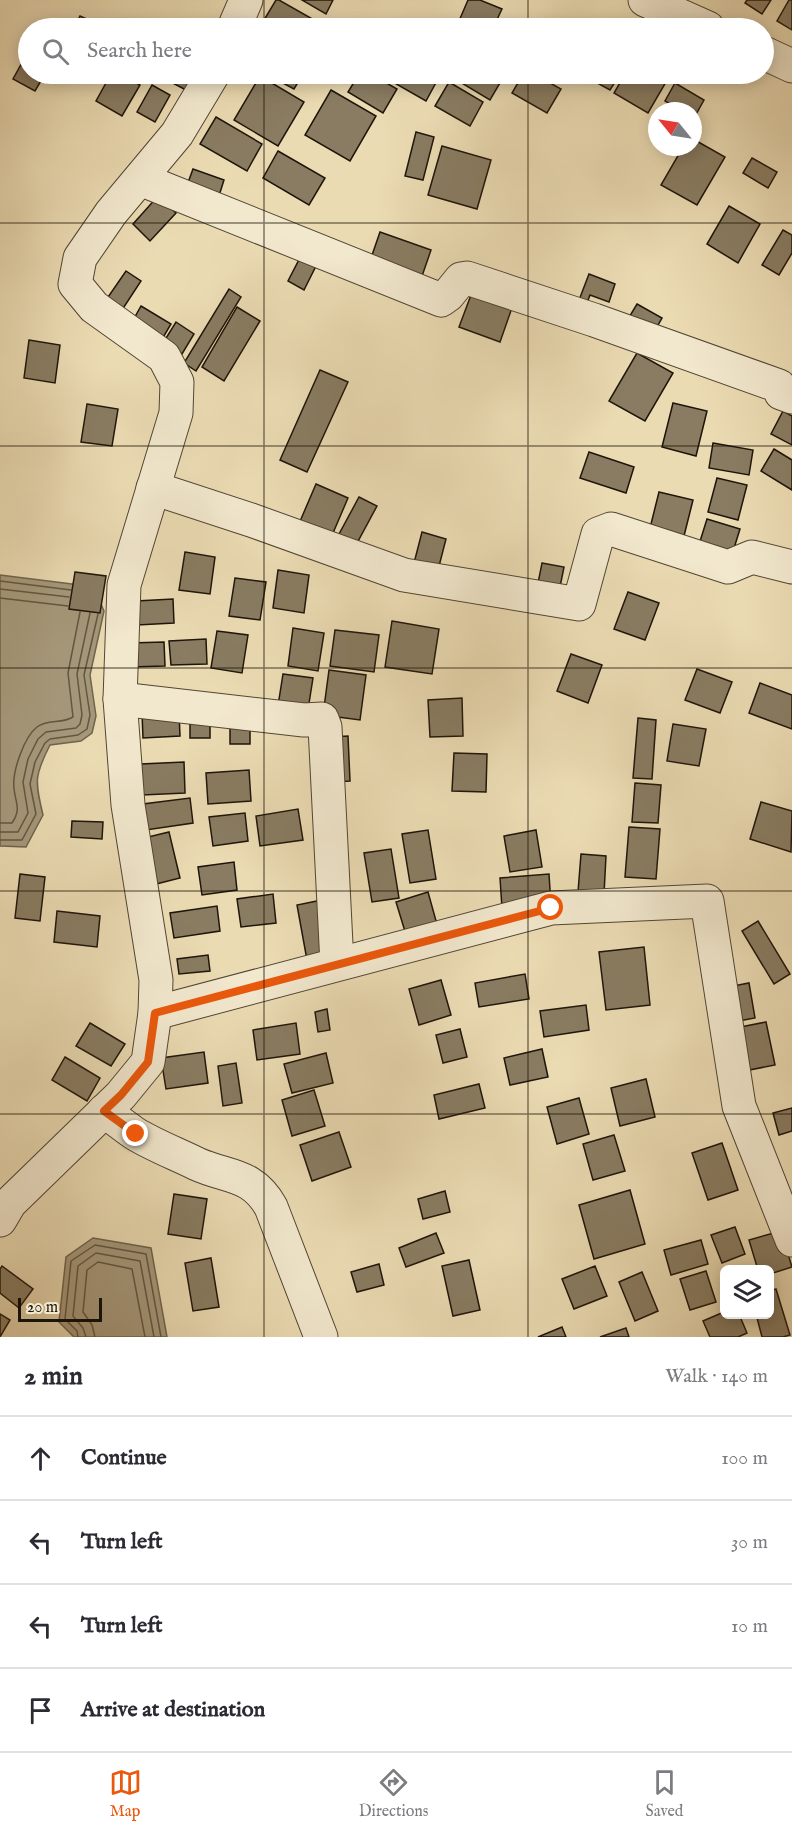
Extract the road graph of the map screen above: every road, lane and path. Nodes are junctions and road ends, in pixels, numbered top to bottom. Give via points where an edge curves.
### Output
1 (246, 0) edge
2 (645, 0) edge
3 (238, 18) edge
4 (686, 18) edge
5 (774, 58) edge
6 (792, 66) edge
7 (207, 84) edge
8 (140, 179) junction
9 (792, 397) edge
10 (153, 488) junction
11 (792, 567) edge
12 (120, 699) junction
13 (337, 964) junction
14 (155, 1013) junction
15 (104, 1111) junction
16 (0, 1220) edge
17 (792, 1240) edge
18 (321, 1337) edge

1 - 3 street
2 - 4 street
5 - 6 street
7 - 8 street via 177,134
8 - 9 street via 441,300 461,279 467,278 779,386 781,393
8 - 10 street via 80,258 75,284 94,307 164,357 177,382 176,413
10 - 11 street via 405,574 579,604 598,534 611,529 728,567 752,557
10 - 12 street via 124,585
12 - 13 street via 322,719
12 - 14 street via 128,805 156,980
13 - 14 street
13 - 17 street via 551,908 707,901 739,1106
14 - 15 street via 148,1062
15 - 16 street via 10,1203
15 - 18 street via 136,1134 200,1165 251,1183 263,1193

